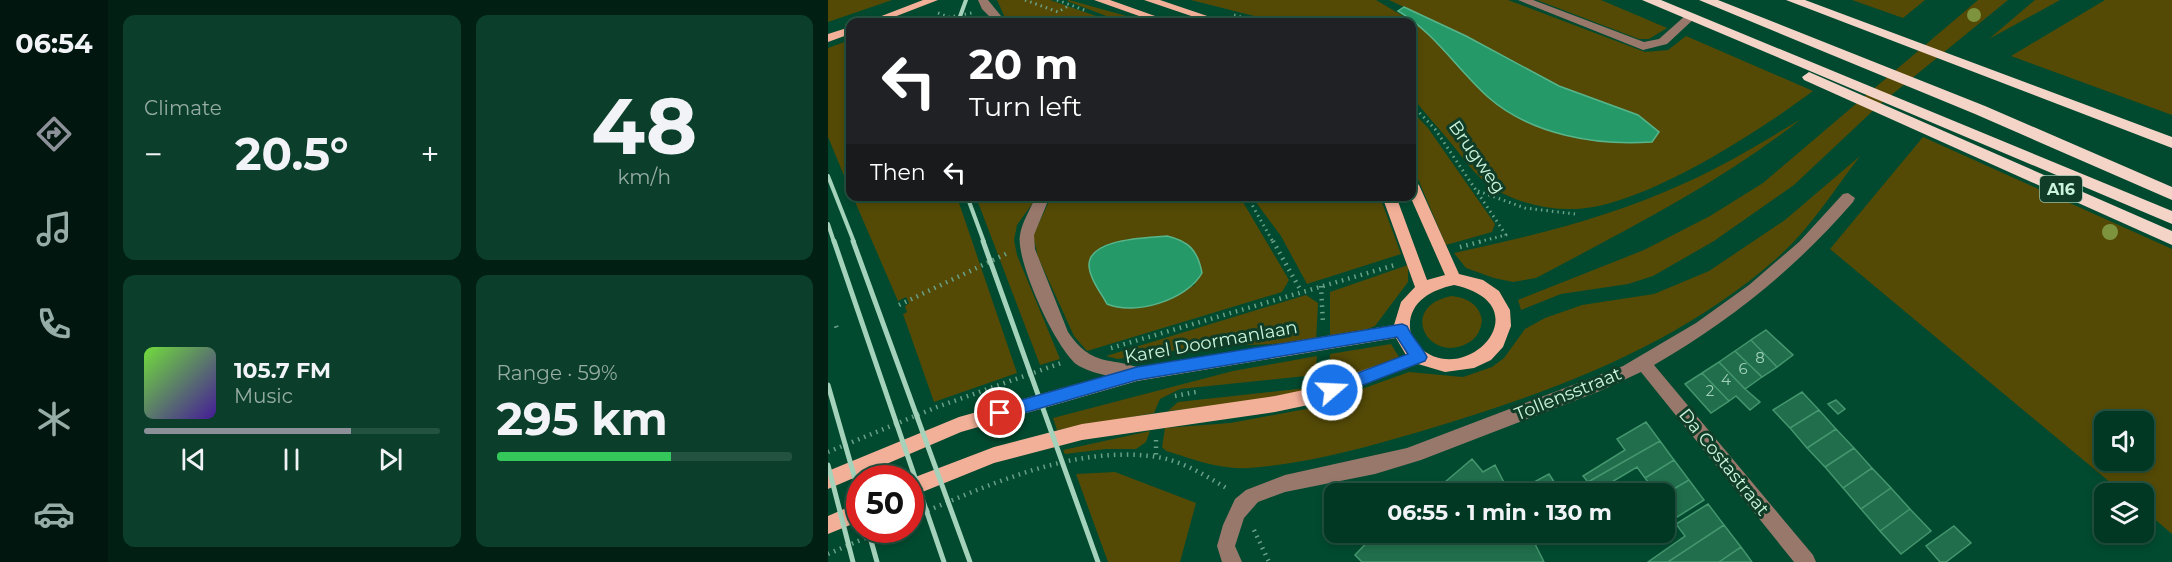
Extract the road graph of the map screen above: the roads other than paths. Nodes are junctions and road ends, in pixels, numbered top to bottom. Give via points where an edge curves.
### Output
1 (983, 0) edge
2 (1099, 0) edge
3 (1149, 0) edge
4 (1523, 0) edge
5 (1649, 0) edge
6 (1706, 0) edge
7 (1793, 0) edge
8 (929, 3) edge
9 (1690, 17) junction
10 (884, 18) edge
11 (997, 18) edge
12 (1154, 18) edge
13 (1206, 18) edge
14 (846, 31) edge
15 (828, 38) edge
16 (1807, 70) junction
17 (2172, 143) edge
18 (1416, 194) edge
19 (2172, 194) edge
20 (1848, 198) dead end
21 (1041, 201) edge
22 (1391, 201) edge
23 (2172, 218) edge
24 (2172, 238) edge
25 (1454, 279) junction
26 (1423, 288) junction
27 (1402, 330) junction
28 (1419, 357) junction
29 (1643, 363) junction
30 (1137, 374) junction
31 (828, 480) edge
32 (924, 482) edge
33 (846, 517) edge
34 (828, 525) edge
35 (1232, 562) edge
36 (1806, 562) edge

1 - 11 street
2 - 12 main road
3 - 13 main road
4 - 9 street via 1652,47 1669,38
5 - 9 highway, A16
6 - 19 highway, A16 via 1980,110
7 - 17 highway
8 - 10 main road
9 - 16 highway, A16
14 - 15 main road
16 - 23 highway, A16 via 1962,128
16 - 24 highway, A16 via 1949,140
18 - 25 main road
20 - 29 street, Tollensstraat via 1819,233 1750,294
21 - 30 street via 1027,235 1028,249 1064,340 1079,357
22 - 26 main road
25 - 26 main road
25 - 28 main road via 1479,284 1498,299 1505,318 1501,338 1487,354 1466,364 1441,365
26 - 27 main road via 1405,306
27 - 28 main road via 1406,342
27 - 30 main road, Karel Doormanlaan
28 - 32 main road via 1313,396 1275,405 1082,432 1004,452
29 - 35 street, Tollensstraat via 1392,461 1272,487 1241,503 1226,546
29 - 36 street, Da Costastraat
30 - 31 main road, Karel Doormanlaan via 959,425
33 - 34 main road

